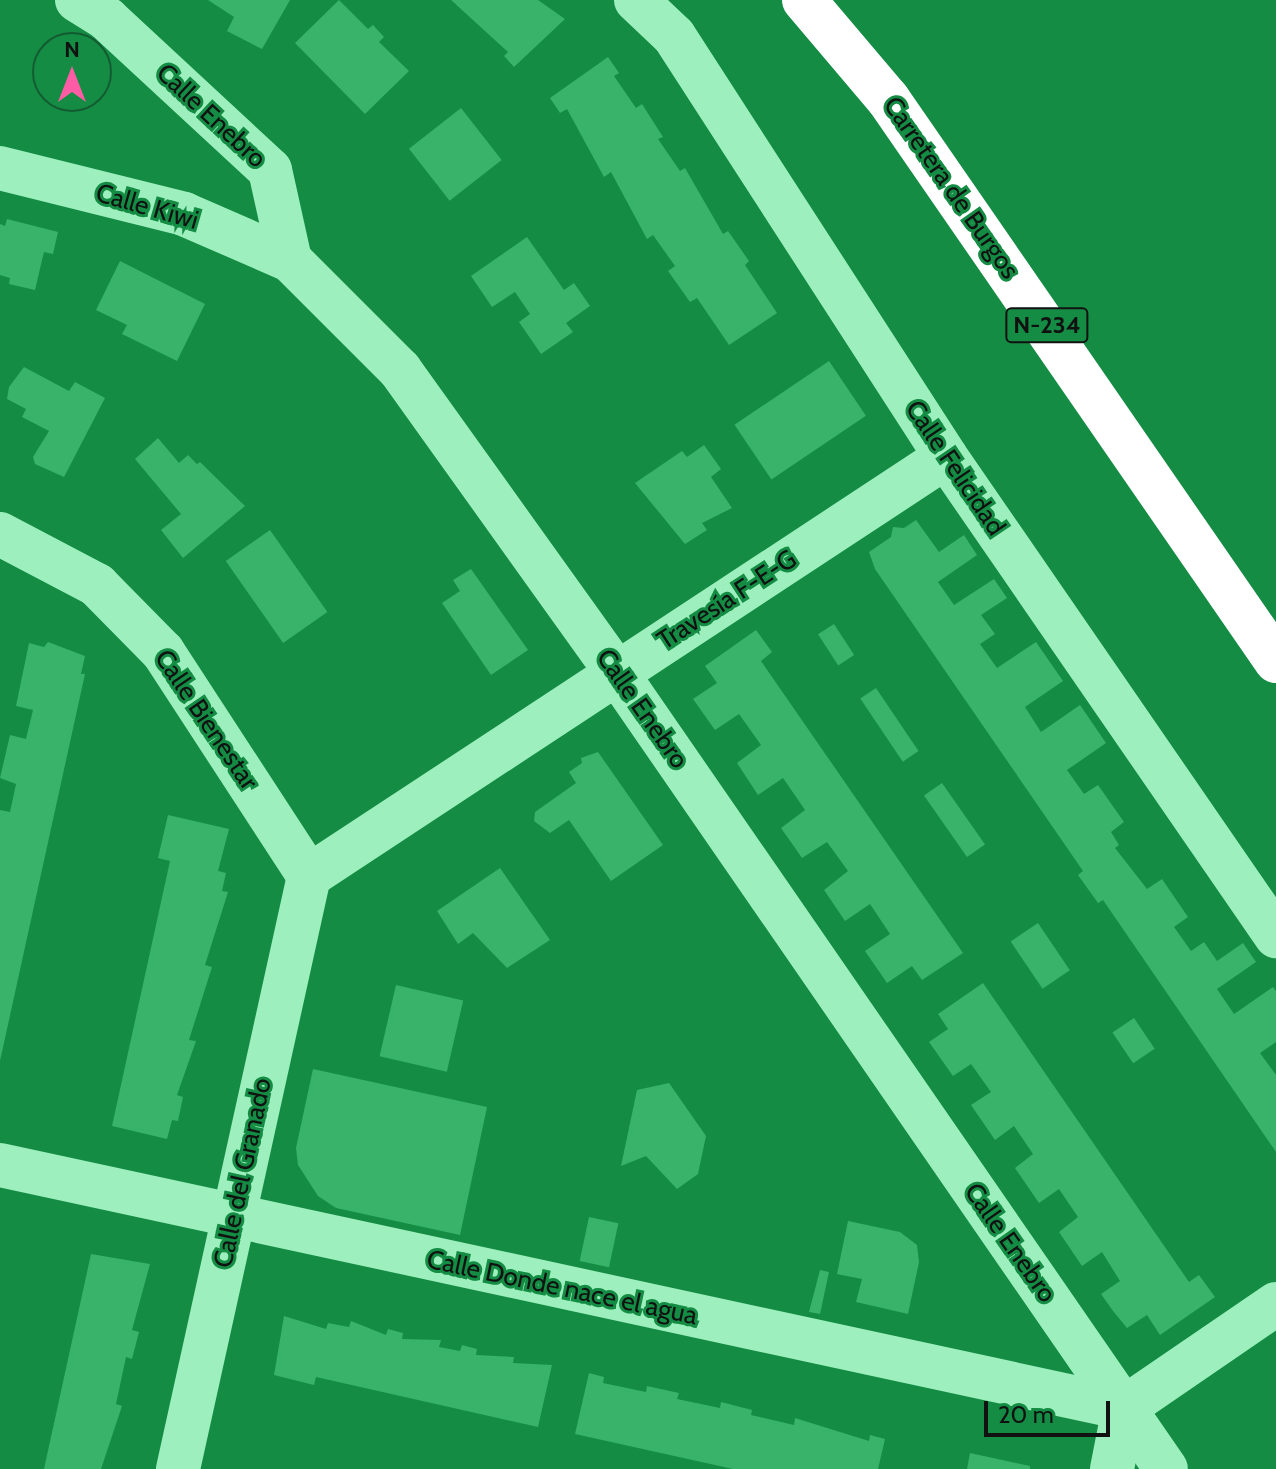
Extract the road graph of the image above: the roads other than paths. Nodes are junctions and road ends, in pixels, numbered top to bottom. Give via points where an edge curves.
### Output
1 (77, 0) edge
2 (636, 0) edge
3 (804, 0) edge
4 (0, 168) edge
5 (290, 260) junction
6 (946, 457) junction
7 (0, 534) edge
8 (1276, 661) edge
9 (616, 672) junction
10 (309, 876) junction
11 (1276, 936) edge
12 (0, 1165) edge
13 (233, 1217) junction
14 (1276, 1304) edge
15 (1124, 1408) junction
16 (178, 1469) edge
17 (1112, 1469) edge
18 (1166, 1469) edge

1 - 5 street, Calle Enebro via 107,19 270,170
2 - 6 street, Calle Felicidad via 674,36
3 - 8 highway, Carretera de Burgos / N-234 via 888,99
4 - 5 street, Calle Kiwi via 184,214
5 - 9 street, Calle Enebro via 400,370
6 - 9 street, Travesía F-E-G
6 - 11 street, Calle Felicidad
7 - 10 street, Calle Bienestar via 97,585 163,652
9 - 10 street, Travesía F-E-G
9 - 15 street, Calle Enebro
10 - 13 street, Calle del Granado
12 - 13 street, Calle Donde nace el agua
13 - 15 street, Calle Donde nace el agua
13 - 16 street, Calle del Granado
14 - 15 street
15 - 17 street
15 - 18 street, Calle Enebro

